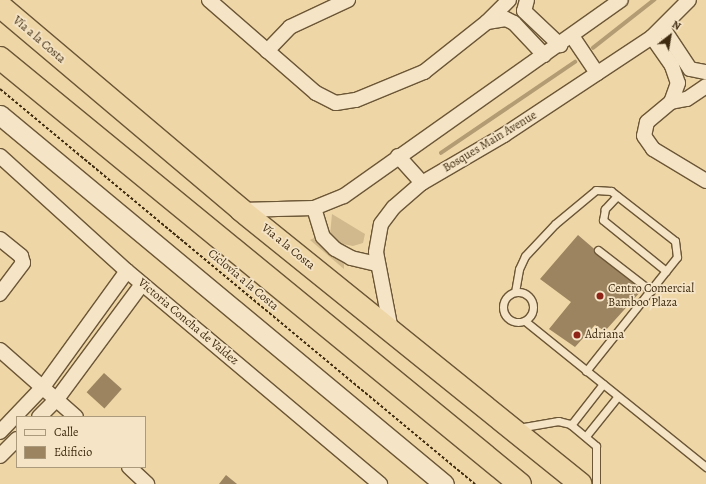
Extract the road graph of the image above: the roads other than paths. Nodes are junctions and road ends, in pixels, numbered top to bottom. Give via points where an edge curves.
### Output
1 (209, 0) edge
2 (348, 0) edge
3 (508, 0) edge
4 (527, 0) edge
5 (621, 0) edge
6 (689, 0) edge
7 (0, 6) edge
8 (487, 22) junction
9 (663, 28) junction
10 (572, 36) junction
11 (652, 37) junction
12 (560, 45) junction
13 (267, 51) junction
14 (544, 55) junction
15 (0, 58) edge
16 (706, 72) edge
17 (598, 73) junction
18 (706, 86) edge
19 (671, 102) junction
20 (0, 116) edge
21 (0, 156) edge
22 (398, 156) junction
23 (706, 182) edge
24 (422, 183) junction
25 (617, 196) junction
26 (314, 208) junction
27 (241, 210) junction
28 (0, 239) edge
29 (598, 250) dead end
30 (378, 264) junction
31 (127, 271) junction
32 (666, 271) junction
33 (142, 284) junction
34 (650, 291) junction
35 (515, 292) junction
36 (0, 294) edge
37 (525, 321) junction
38 (391, 330) junction
39 (0, 350) edge
40 (586, 370) junction
41 (603, 384) junction
42 (43, 387) junction
43 (618, 396) junction
44 (57, 399) junction
45 (40, 416) edge
46 (75, 416) edge
47 (571, 425) junction
48 (512, 429) junction
49 (0, 432) edge
50 (586, 436) junction
51 (16, 440) edge
52 (0, 456) edge
53 (706, 467) edge
54 (130, 468) edge
55 (147, 484) edge
56 (380, 484) edge
57 (444, 484) edge
58 (520, 484) edge
59 (580, 484) edge
60 (596, 484) edge

1 - 13 street
2 - 13 street via 290,27
3 - 8 street
4 - 12 street via 524,11
5 - 10 street
6 - 9 street, Bosques Main Avenue
7 - 27 highway, Vía a la Costa
8 - 13 street via 424,72 347,103 336,103 316,93
8 - 14 street via 501,19 514,23
9 - 11 street, Bosques Main Avenue
9 - 16 street via 690,69
10 - 12 street
10 - 17 street
11 - 17 street, Bosques Main Avenue
11 - 19 street via 676,74 677,90
12 - 14 street
14 - 22 street
15 - 58 highway
17 - 24 street, Bosques Main Avenue via 504,135
18 - 19 street via 688,99
19 - 23 street via 647,122 644,136 653,149
20 - 57 street
21 - 31 street, Victoria Concha de Valdez
22 - 24 street
22 - 26 street via 344,196
24 - 30 street, Bosques Main Avenue via 406,194 381,224
25 - 32 lane via 675,241 677,257
25 - 32 lane via 605,209 604,220
25 - 35 lane via 606,190 596,190 555,224 525,256 519,269
26 - 27 street
26 - 30 street via 321,232 335,249 351,258
27 - 38 highway, Vía a la Costa
28 - 36 street via 22,256 22,263
29 - 34 lane
30 - 38 street, Bosques Main Avenue
31 - 33 street, Victoria Concha de Valdez
31 - 42 street
32 - 34 lane
33 - 44 street
33 - 56 street, Victoria Concha de Valdez
34 - 40 lane
35 - 37 lane via 524,293 532,302 532,315
35 - 37 lane via 504,300 504,313 512,322
37 - 40 lane
38 - 48 highway, Vía a la Costa
39 - 42 street
40 - 41 lane
41 - 43 lane
41 - 47 lane
42 - 44 street
42 - 49 street
43 - 50 lane
43 - 53 lane
44 - 45 street
44 - 46 street
47 - 48 lane via 558,421
47 - 50 lane
48 - 59 highway, Vía a la Costa
50 - 60 lane via 597,452
51 - 52 street
54 - 55 street

